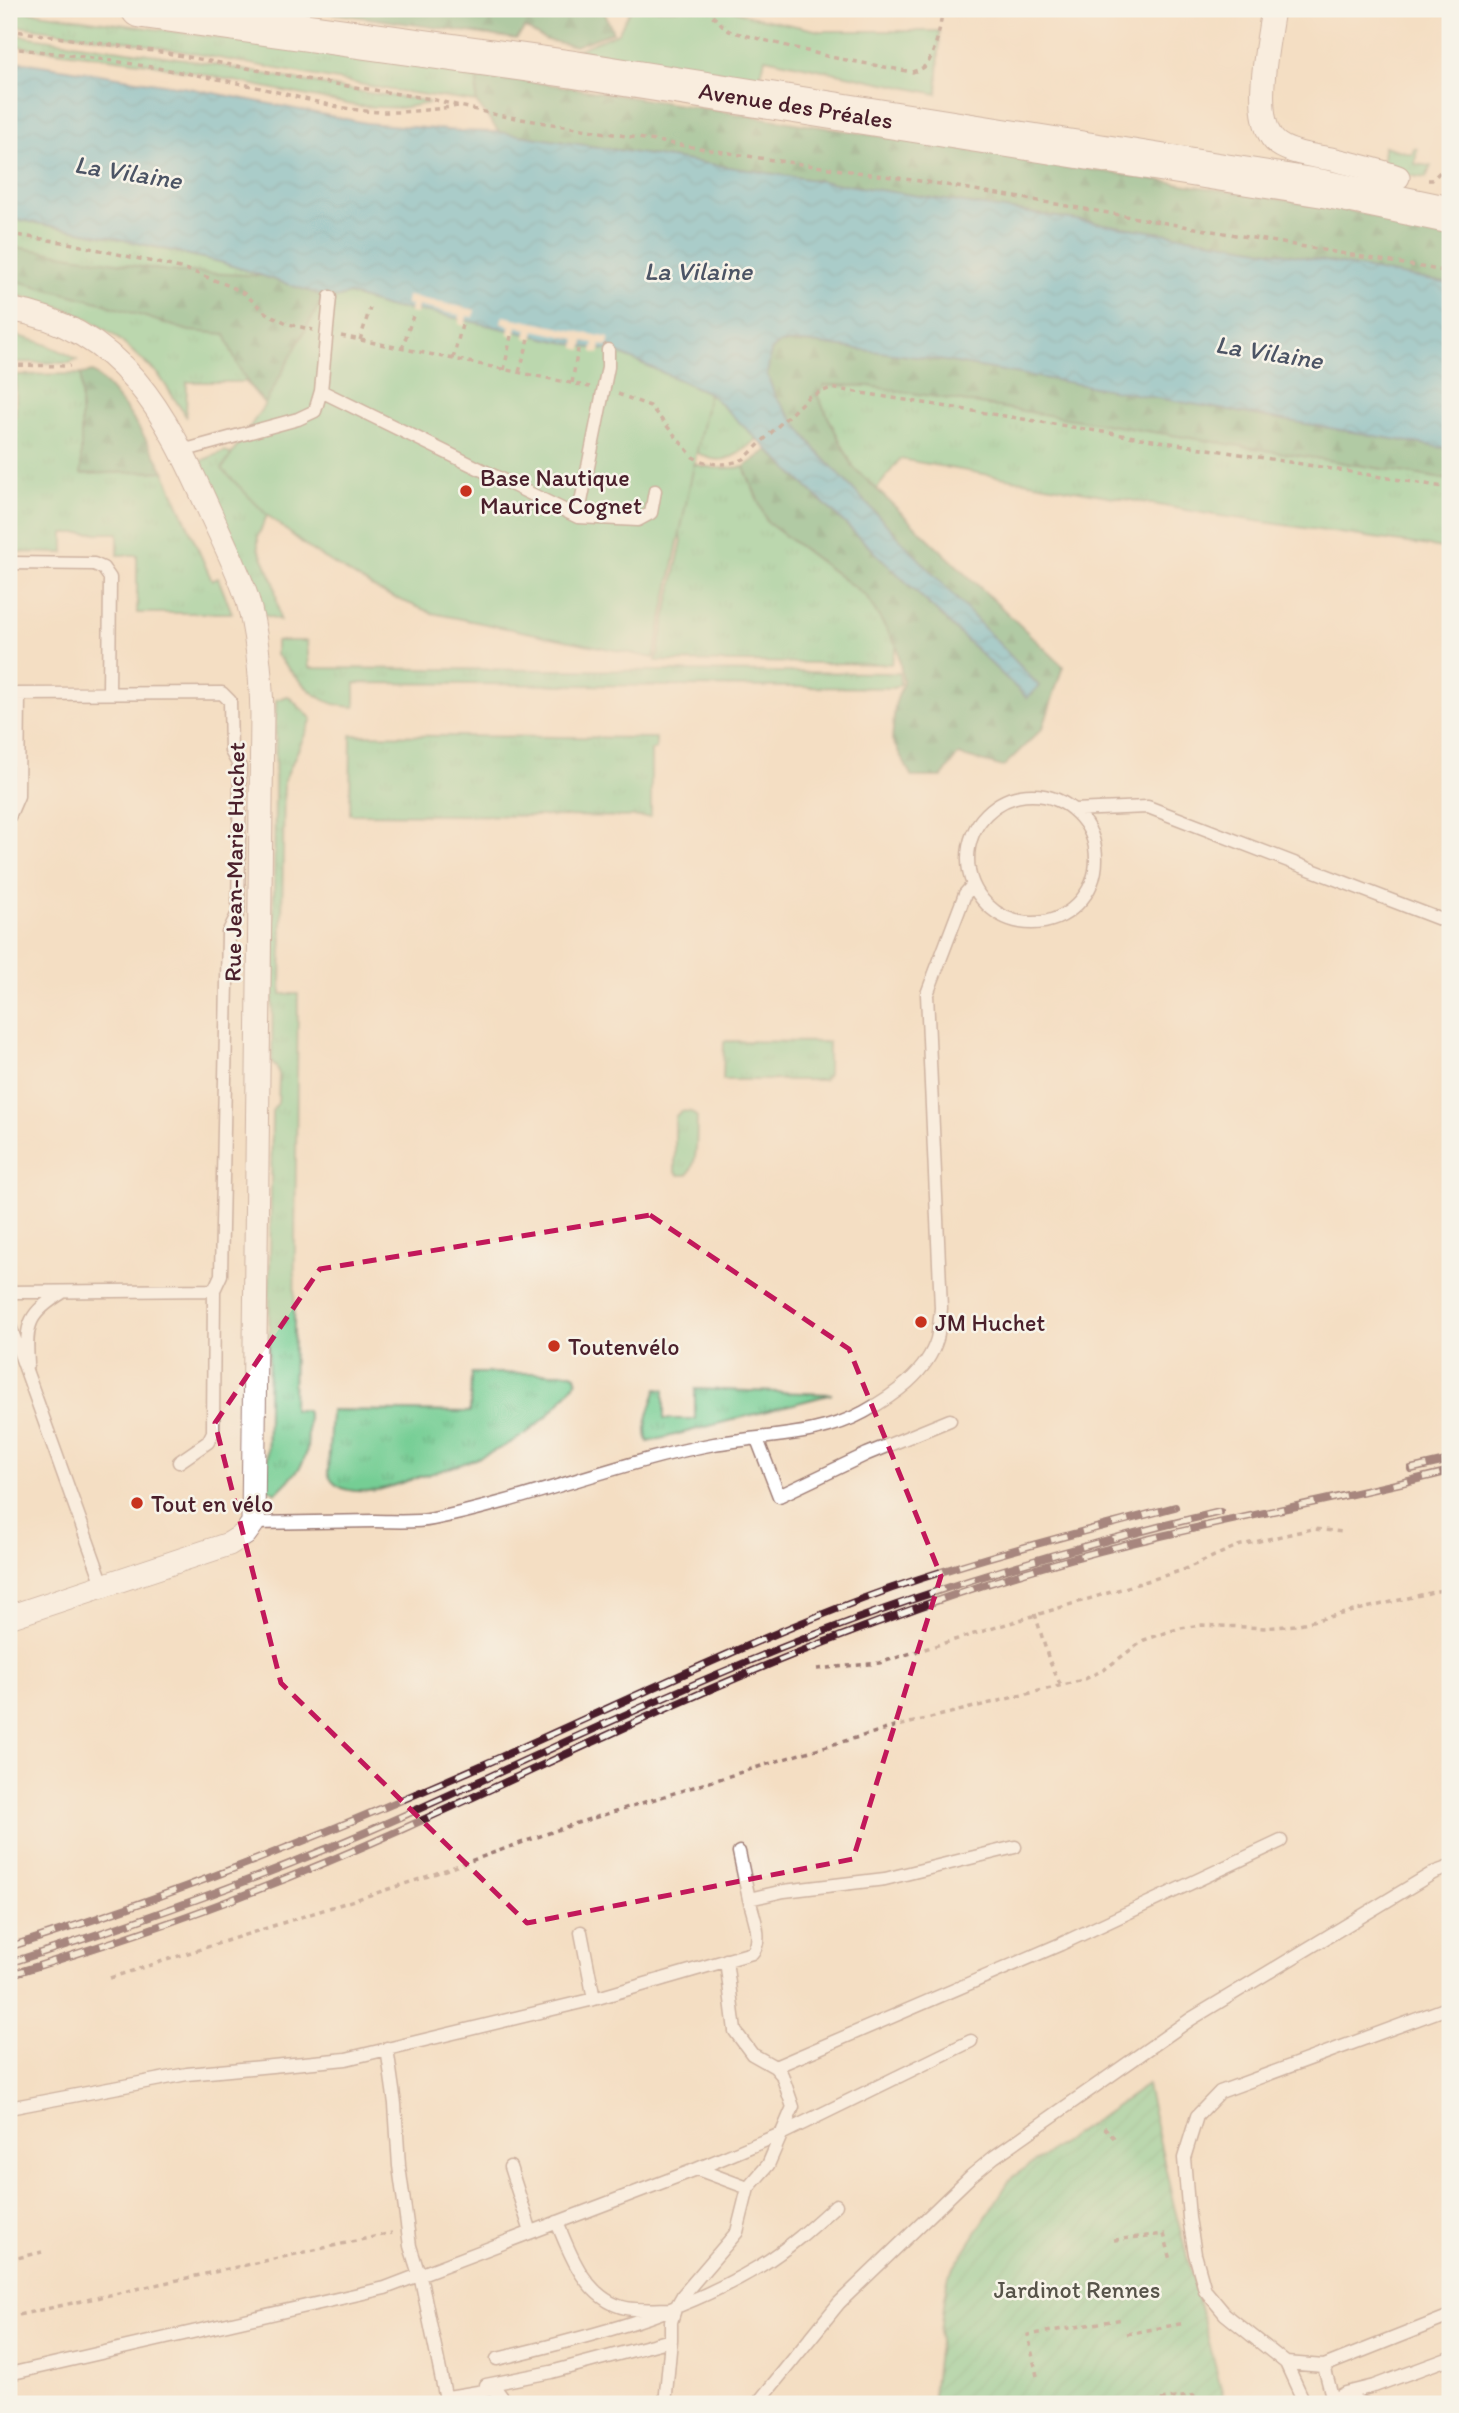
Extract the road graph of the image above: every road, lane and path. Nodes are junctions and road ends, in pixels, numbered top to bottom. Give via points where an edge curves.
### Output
1 (140, 9) edge
2 (705, 9) edge
3 (942, 9) edge
4 (1273, 9) edge
5 (9, 30) edge
6 (9, 48) edge
7 (460, 106) junction
8 (1450, 162) edge
9 (1398, 177) joint
10 (1450, 215) edge
11 (9, 234) edge
12 (1450, 272) edge
13 (330, 297) dead end
14 (370, 308) dead end
15 (9, 309) edge
16 (413, 316) dead end
17 (462, 325) dead end
18 (328, 334) junction
19 (511, 336) dead end
20 (529, 339) dead end
21 (360, 340) junction
22 (402, 349) junction
23 (578, 349) dead end
24 (608, 350) dead end
25 (453, 359) junction
26 (9, 365) edge
27 (69, 366) dead end
28 (504, 369) junction
29 (519, 372) junction
30 (572, 383) junction
31 (603, 390) junction
32 (321, 391) junction
33 (182, 450) junction
34 (1450, 488) edge
35 (655, 491) dead end
36 (578, 517) junction
37 (9, 563) edge
38 (14, 694) edge
39 (109, 694) junction
40 (1073, 810) junction
41 (9, 817) edge
42 (972, 886) junction
43 (1450, 923) edge
44 (214, 1290) junction
45 (9, 1292) edge
46 (63, 1292) junction
47 (9, 1323) edge
48 (29, 1381) junction
49 (950, 1420) dead end
50 (757, 1438) junction
51 (179, 1462) dead end
52 (253, 1523) junction
53 (1345, 1532) dead end
54 (104, 1587) junction
55 (1450, 1588) edge
56 (1035, 1614) junction
57 (9, 1616) edge
58 (817, 1669) dead end
59 (1061, 1686) junction
60 (1281, 1841) dead end
61 (1015, 1847) dead end
62 (739, 1852) dead end
63 (1450, 1867) edge
64 (749, 1899) junction
65 (581, 1932) dead end
66 (726, 1960) junction
67 (110, 1978) dead end
68 (594, 1999) junction
69 (1450, 2007) edge
70 (971, 2041) dead end
71 (387, 2048) junction
72 (775, 2067) junction
73 (9, 2108) edge
74 (1104, 2127) dead end
75 (783, 2133) junction
76 (1116, 2140) dead end
77 (510, 2168) dead end
78 (697, 2169) junction
79 (748, 2188) junction
80 (836, 2205) dead end
81 (557, 2222) junction
82 (408, 2230) junction
83 (531, 2232) junction
84 (1114, 2240) dead end
85 (42, 2252) dead end
86 (9, 2260) edge
87 (1171, 2260) dead end
88 (419, 2276) junction
89 (675, 2309) junction
90 (1450, 2316) edge
91 (9, 2317) edge
92 (1123, 2319) dead end
93 (1185, 2323) dead end
94 (1127, 2334) dead end
95 (671, 2340) junction
96 (1450, 2358) edge
97 (497, 2359) dead end
98 (1286, 2363) junction
99 (1324, 2366) junction
100 (9, 2374) edge
101 (1037, 2376) dead end
102 (444, 2391) junction
103 (1197, 2395) dead end
104 (1331, 2403) edge
105 (507, 2404) edge
106 (665, 2404) edge
107 (757, 2404) edge
108 (1131, 2404) edge
109 (1304, 2404) edge
110 (1349, 2404) edge
111 (1366, 2404) edge

1 - 10 main road, Avenue des Préales via 571,69 1307,186
2 - 3 path via 729,31 912,72 928,63
4 - 9 street via 1263,94 1264,125 1269,134 1278,144 1294,150
5 - 7 path
6 - 7 path via 175,71 352,109 418,111
7 - 12 path
8 - 9 path via 1432,180
11 - 18 path via 185,269 230,286 289,324
13 - 18 lane
14 - 21 path
15 - 33 street, Rue Jean-Marie Huchet via 64,325 116,358 155,403
16 - 22 path
17 - 25 path
18 - 21 path
18 - 32 lane
19 - 28 path
20 - 29 path
21 - 22 path
22 - 25 path
23 - 30 path
24 - 31 lane
25 - 28 path
26 - 27 path
28 - 29 path
29 - 30 path
30 - 31 path
31 - 34 path via 650,406 684,450 699,461 733,464 751,454 808,397 831,388
31 - 36 lane
32 - 33 lane via 314,411 298,419
32 - 36 lane
33 - 52 street, Rue Jean-Marie Huchet via 246,596 260,670
35 - 36 lane via 651,513 638,520
37 - 39 lane via 94,564 103,568 110,578
38 - 39 lane
38 - 41 lane via 18,796
39 - 44 lane via 222,694 230,701 231,751 240,766 238,913 228,933 222,1275
40 - 42 lane via 1038,795 998,804 981,819 969,842
40 - 42 lane via 1084,821 1096,855 1094,877 1083,898 1067,913 1047,922 1024,923 1000,916
40 - 43 lane via 1148,807
42 - 50 lane via 927,994 941,1308 937,1340 913,1377 862,1413 840,1423
44 - 46 lane
44 - 51 lane via 213,1432 208,1442
45 - 46 lane
46 - 48 lane via 41,1306 29,1324
47 - 48 lane
48 - 54 lane
49 - 50 lane via 779,1496
50 - 52 lane via 635,1463 430,1520
52 - 54 street via 246,1534 229,1544
53 - 56 path via 1312,1530 1237,1546 1183,1570
54 - 57 street
55 - 59 path via 1295,1625 1180,1628 1153,1636 1105,1669
56 - 58 path via 879,1663
56 - 59 path
59 - 67 path via 813,1750
60 - 72 lane via 1061,1944
61 - 64 lane via 885,1879
62 - 64 lane
63 - 107 lane via 1191,2019 994,2157 839,2304
64 - 66 lane via 757,1948 752,1954
65 - 68 lane
66 - 68 lane
66 - 72 lane via 735,2032 752,2054
68 - 71 lane
69 - 98 lane via 1220,2092 1197,2116 1184,2158 1189,2218 1205,2290 1224,2314
70 - 75 lane
71 - 73 lane via 346,2059 187,2074
71 - 82 lane
72 - 75 lane via 793,2107
74 - 76 path
75 - 78 lane
75 - 79 lane via 768,2165
77 - 83 lane
78 - 79 lane
78 - 81 lane
79 - 89 lane via 737,2232
80 - 89 lane via 762,2265
81 - 83 lane
81 - 89 lane via 587,2282 607,2301 626,2308
82 - 88 lane
82 - 91 path
83 - 88 lane
84 - 87 path via 1164,2234
85 - 86 path
88 - 100 lane via 385,2288
88 - 102 lane
89 - 95 lane
89 - 97 lane
90 - 99 lane
92 - 101 path via 1028,2335
93 - 94 path
95 - 102 lane via 551,2372
95 - 106 lane
96 - 104 lane via 1346,2393
98 - 99 lane
98 - 109 lane
99 - 104 lane
102 - 105 lane via 448,2397 496,2389
103 - 108 path
110 - 111 lane

